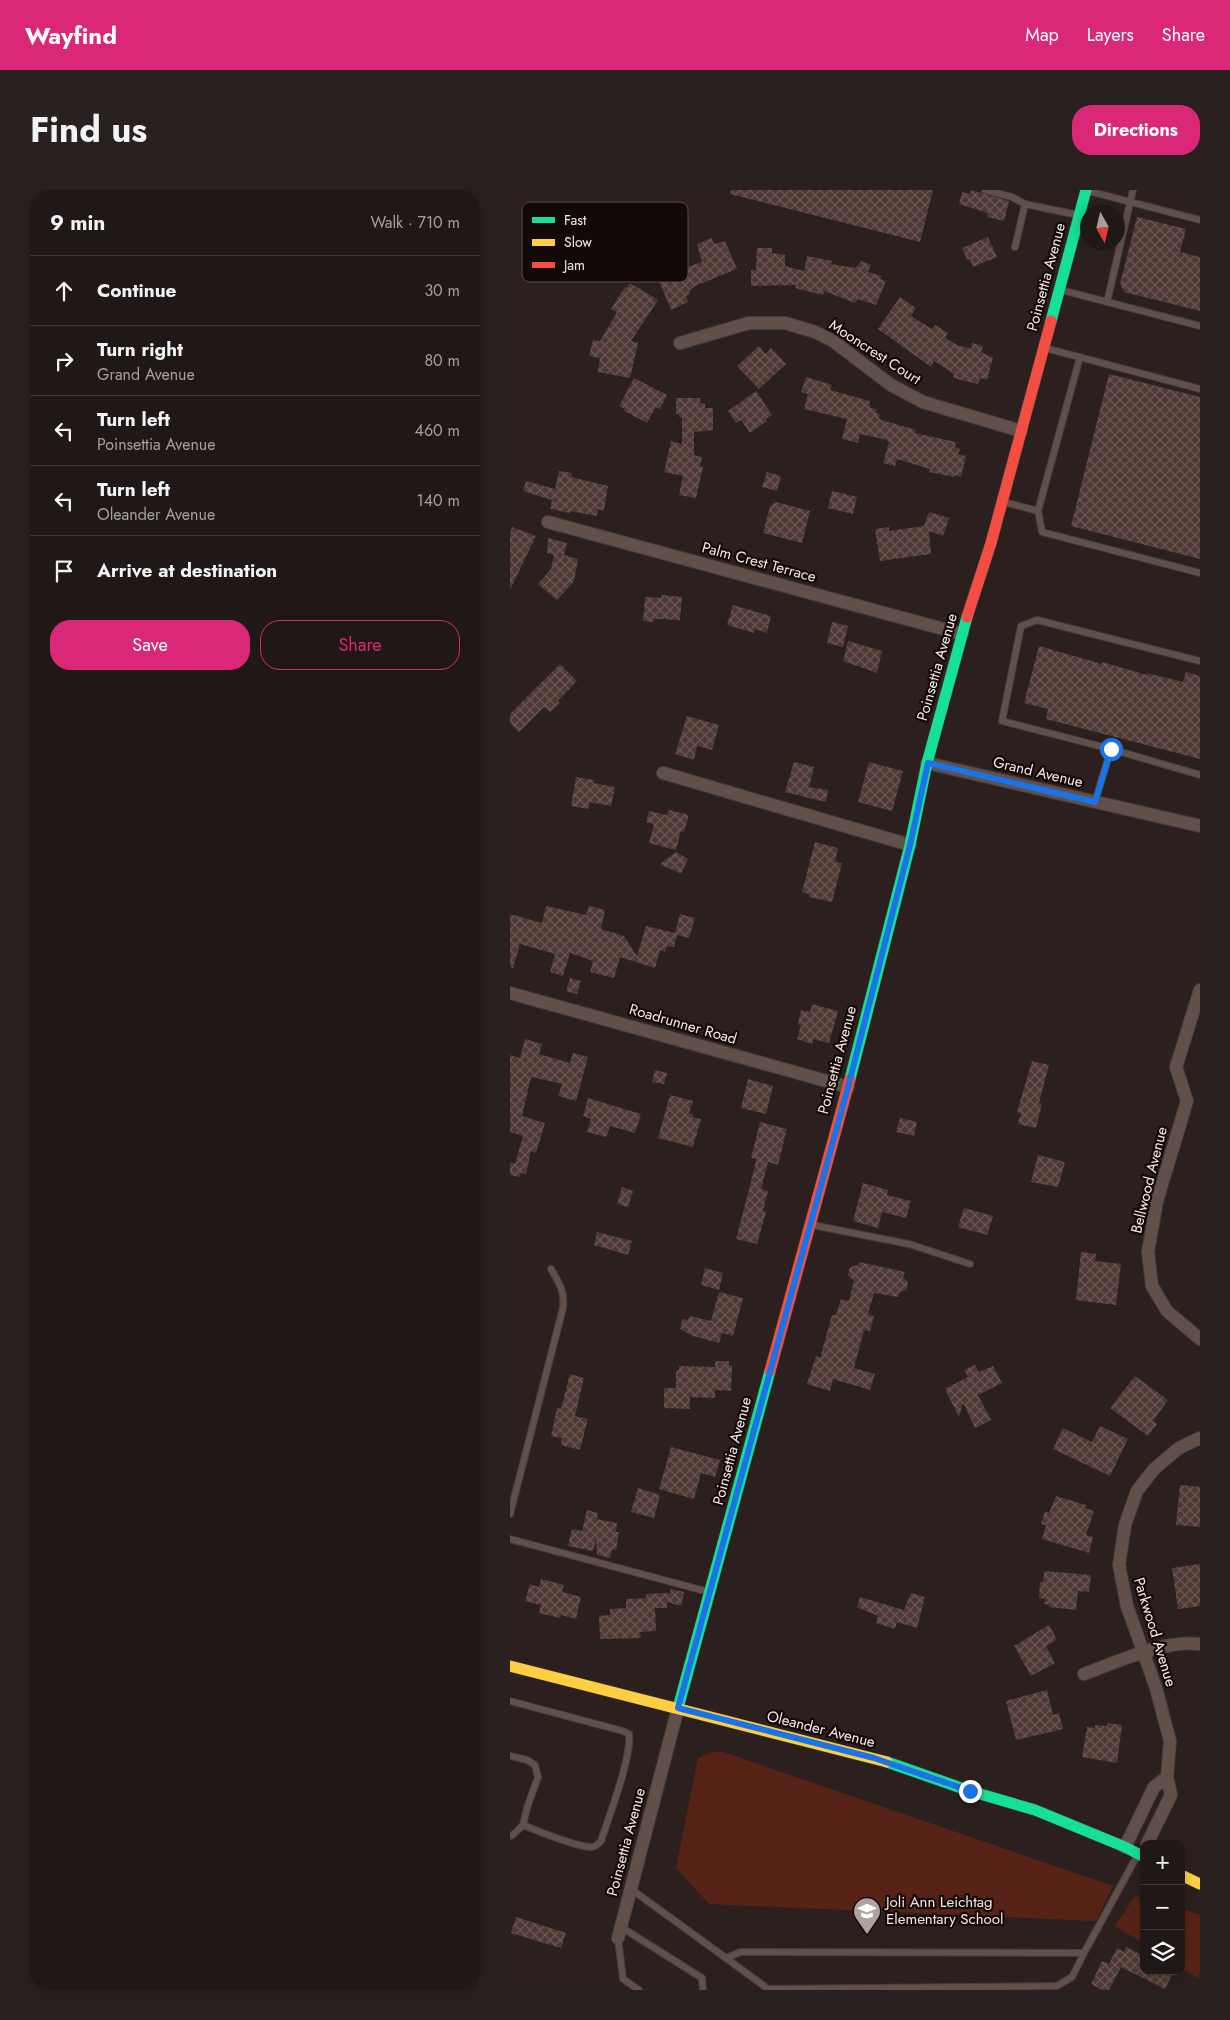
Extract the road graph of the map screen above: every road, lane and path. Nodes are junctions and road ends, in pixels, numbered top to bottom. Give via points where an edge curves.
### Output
1 (985, 190) edge
2 (1086, 190) edge
3 (1133, 190) edge
4 (1130, 202) junction
5 (1025, 204) junction
6 (1079, 215) junction
7 (1200, 220) edge
8 (1015, 247) dead end
9 (1059, 290) junction
10 (1107, 302) junction
11 (1200, 326) edge
12 (680, 343) dead end
13 (1044, 347) junction
14 (1080, 357) junction
15 (1200, 389) edge
16 (1021, 431) junction
17 (1002, 502) junction
18 (1038, 511) junction
19 (548, 522) dead end
20 (1200, 573) edge
21 (962, 634) junction
22 (1200, 661) edge
23 (1111, 749) junction
24 (928, 763) junction
25 (663, 773) dead end
26 (1200, 776) edge
27 (1095, 802) junction
28 (1200, 826) edge
29 (910, 845) junction
30 (1200, 990) edge
31 (510, 993) edge
32 (848, 1087) junction
33 (810, 1224) junction
34 (970, 1264) dead end
35 (551, 1269) dead end
36 (1200, 1338) edge
37 (1200, 1438) edge
38 (510, 1514) edge
39 (510, 1539) edge
40 (710, 1592) junction
41 (1200, 1644) edge
42 (1144, 1653) junction
43 (510, 1666) edge
44 (1084, 1674) dead end
45 (510, 1701) edge
46 (678, 1708) junction
47 (510, 1756) edge
48 (1167, 1777) junction
49 (522, 1825) junction
50 (510, 1836) edge
51 (1149, 1840) edge
52 (1125, 1847) junction
53 (1140, 1853) edge
54 (1140, 1857) edge
55 (1185, 1878) edge
56 (1200, 1884) edge
57 (630, 1889) junction
58 (619, 1932) junction
59 (1084, 1953) junction
60 (726, 1958) junction
61 (640, 1990) edge
62 (703, 1990) edge
63 (766, 1990) edge

1 - 5 lane
2 - 4 lane
2 - 6 street, Poinsettia Avenue
3 - 4 lane
4 - 7 lane
4 - 10 lane
5 - 6 lane
5 - 8 lane
6 - 9 street, Poinsettia Avenue
9 - 10 lane
9 - 13 street, Poinsettia Avenue
10 - 11 lane
12 - 16 street, Mooncrest Court via 749,323 784,323 833,341 891,384 923,402
13 - 14 lane
13 - 16 street, Poinsettia Avenue
14 - 15 lane
14 - 18 lane
16 - 17 street, Poinsettia Avenue
17 - 18 lane
17 - 21 street, Poinsettia Avenue
18 - 20 lane via 1042,532
19 - 21 street, Palm Crest Terrace
21 - 24 street, Poinsettia Avenue
22 - 23 lane via 1037,620 1021,626 1002,720
23 - 26 lane
23 - 27 lane
24 - 27 street, Grand Avenue
24 - 29 street, Poinsettia Avenue
25 - 29 street
27 - 28 street, Grand Avenue
29 - 32 street, Poinsettia Avenue
30 - 36 street, Bellwood Avenue via 1176,1067 1187,1101 1157,1201 1148,1252 1152,1286 1167,1311
31 - 32 street, Roadrunner Road
32 - 33 street, Poinsettia Avenue
33 - 34 lane via 909,1244
33 - 40 street, Poinsettia Avenue
35 - 38 lane via 562,1287 563,1308
37 - 42 street, Parkwood Avenue via 1180,1448 1154,1469 1137,1491 1125,1525 1119,1565 1127,1606
39 - 40 lane
40 - 46 street, Poinsettia Avenue
41 - 42 street via 1184,1642
42 - 44 street
42 - 48 street, Parkwood Avenue via 1170,1741
43 - 46 street, Oleander Avenue
45 - 49 lane via 623,1731 629,1734 630,1740 601,1841 597,1845 591,1847 562,1840
46 - 52 street, Oleander Avenue via 874,1758 1035,1810
46 - 57 street, Poinsettia Avenue
47 - 49 lane via 535,1765 538,1777
48 - 51 street, Parkwood Avenue via 1170,1795
48 - 52 street via 1154,1787
49 - 50 lane
52 - 53 street, Oleander Avenue
54 - 59 lane
55 - 56 street
57 - 58 street, Poinsettia Avenue
57 - 60 lane
58 - 61 lane via 623,1978
58 - 62 lane via 702,1978
59 - 60 lane via 741,1952
59 - 63 lane via 1072,1977 1057,1986
60 - 63 lane

